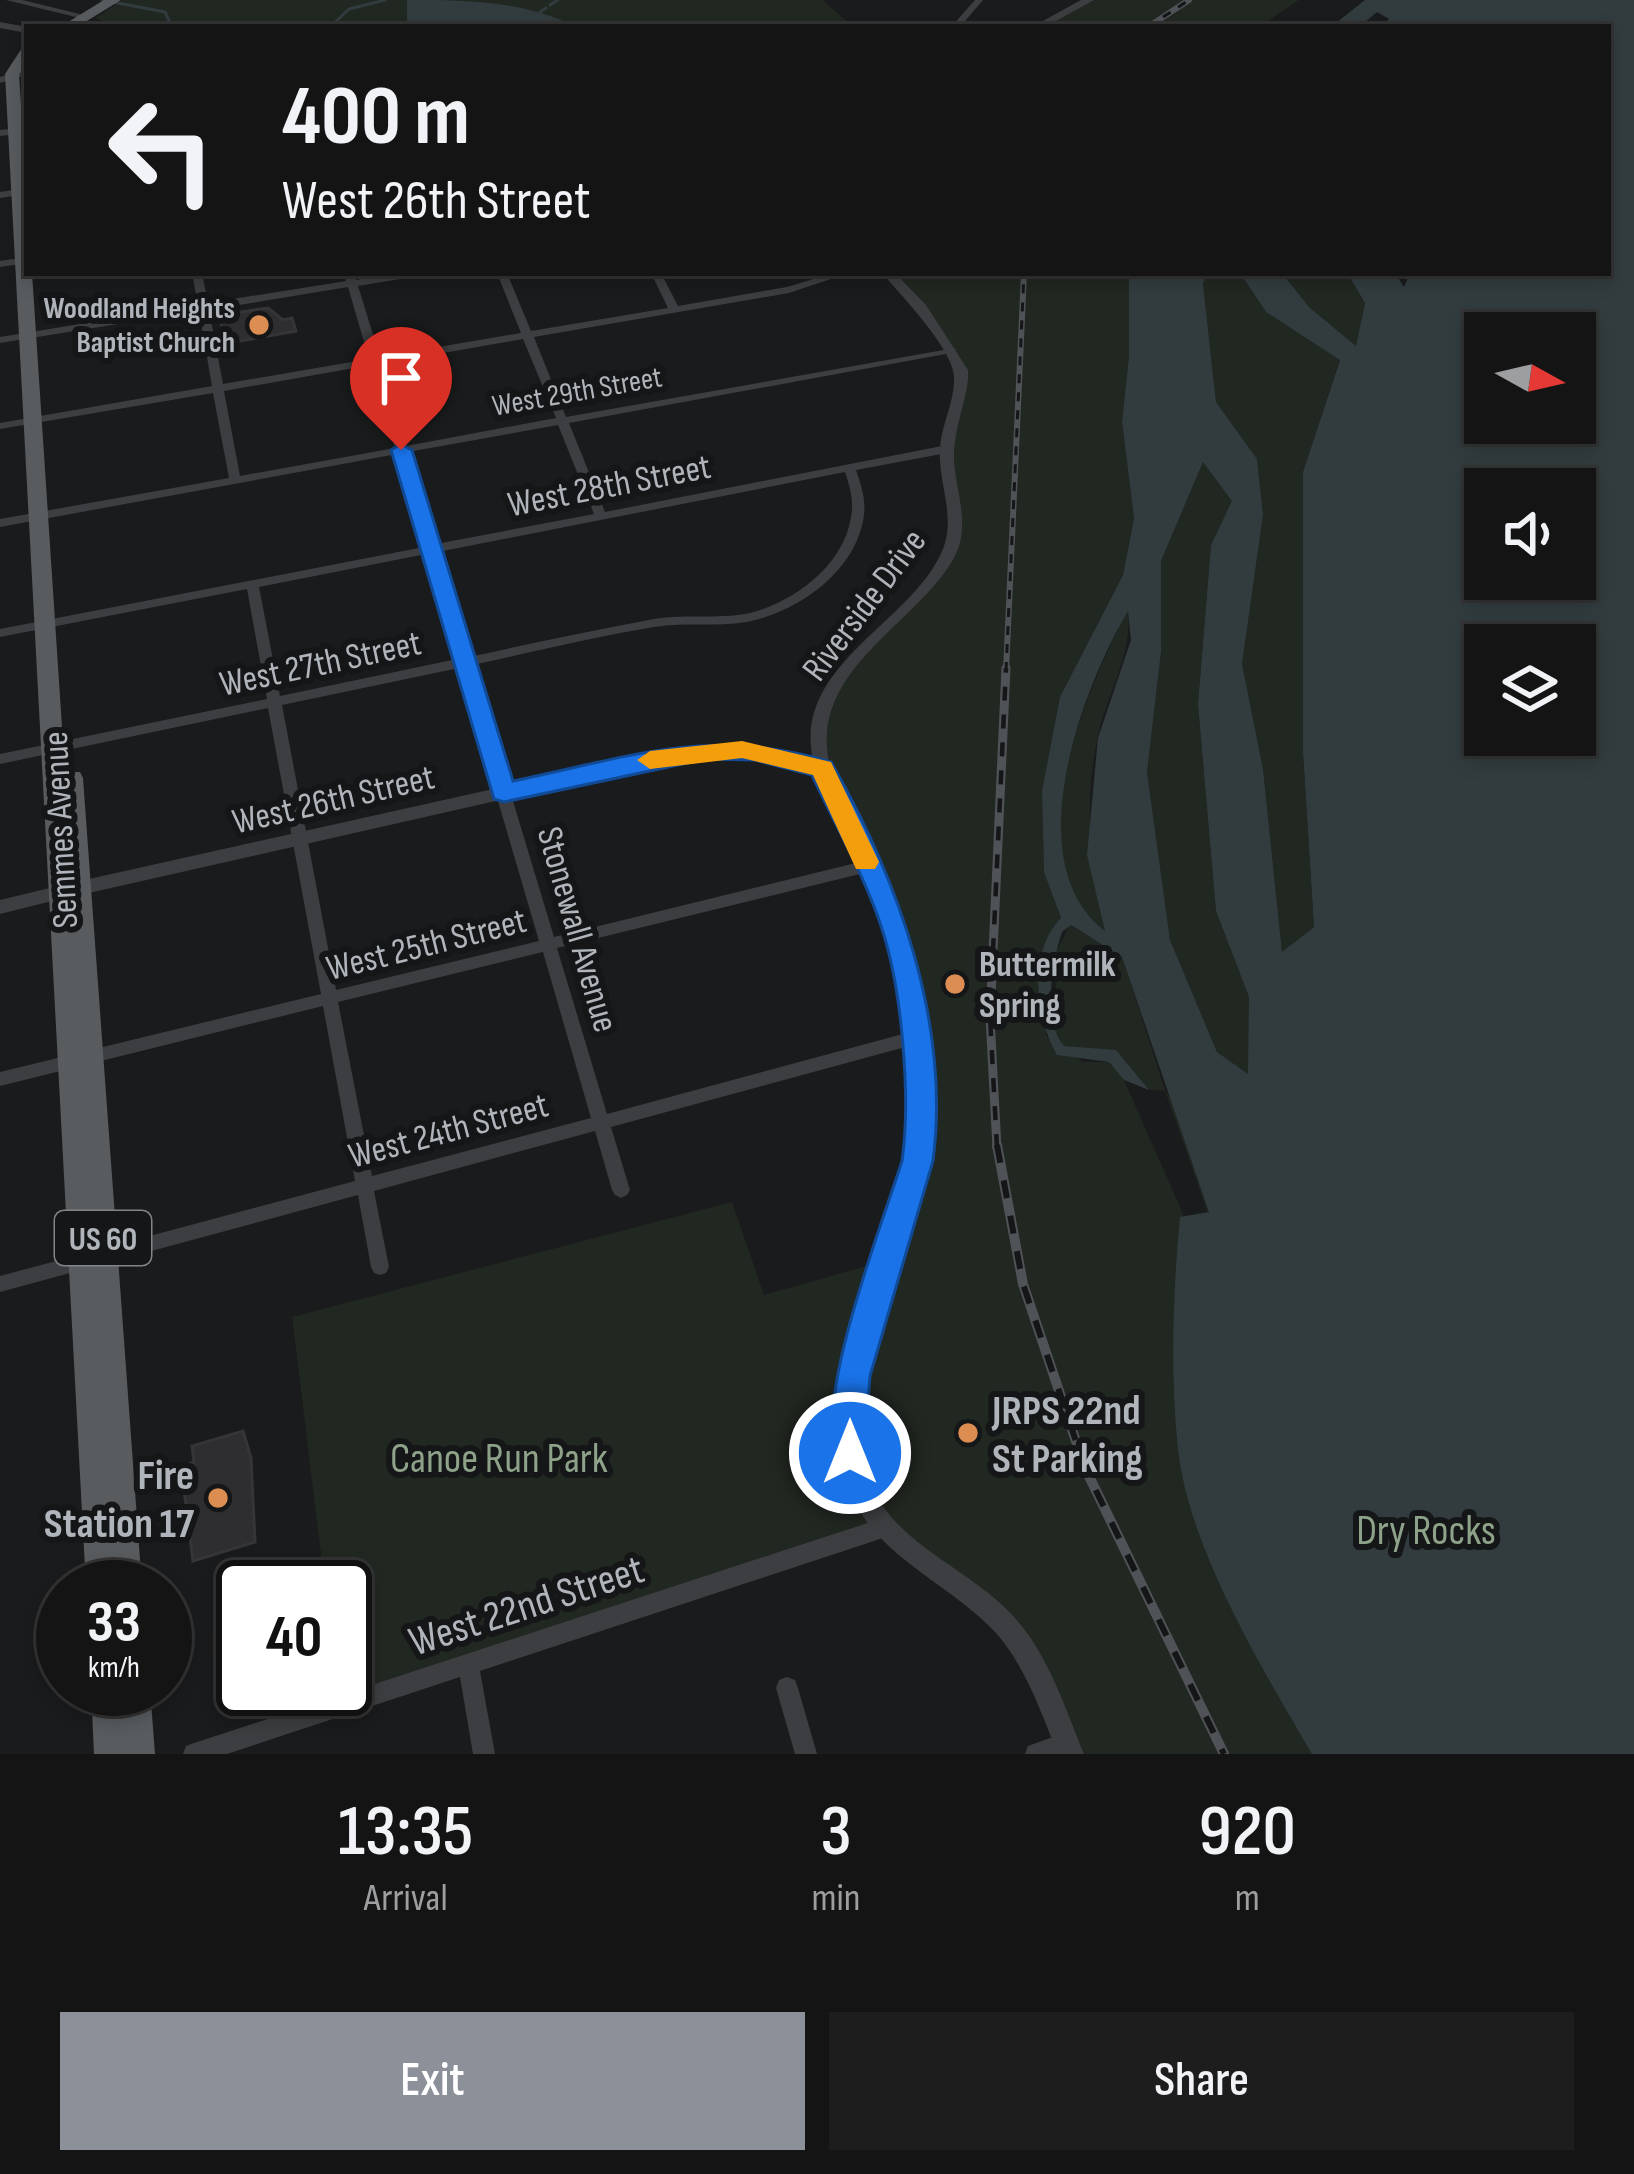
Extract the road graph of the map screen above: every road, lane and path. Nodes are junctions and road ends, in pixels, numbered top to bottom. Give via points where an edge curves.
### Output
1 (114, 0) edge
2 (979, 0) edge
3 (1089, 0) edge
4 (13, 1) edge
5 (0, 10) edge
6 (87, 15) junction
7 (72, 24) edge
8 (958, 24) edge
9 (1043, 24) edge
10 (15, 68) edge
11 (24, 100) edge
12 (15, 131) edge
13 (24, 192) edge
14 (0, 195) edge
15 (28, 276) edge
16 (38, 276) edge
17 (197, 276) edge
18 (503, 276) edge
19 (658, 276) edge
20 (836, 276) edge
21 (889, 276) edge
22 (351, 278) edge
23 (202, 308) junction
24 (675, 310) junction
25 (36, 334) junction
26 (528, 335) junction
27 (0, 340) edge
28 (951, 350) junction
29 (375, 362) junction
30 (217, 389) junction
31 (41, 419) junction
32 (564, 420) junction
33 (0, 426) edge
34 (947, 449) junction
35 (401, 450) junction
36 (849, 468) junction
37 (235, 480) junction
38 (47, 515) junction
39 (601, 516) junction
40 (0, 523) edge
41 (431, 549) junction
42 (252, 584) junction
43 (54, 623) junction
44 (0, 633) edge
45 (464, 663) junction
46 (273, 703) junction
47 (62, 746) junction
48 (0, 759) edge
49 (822, 768) junction
50 (504, 793) junction
51 (299, 839) junction
52 (868, 866) junction
53 (71, 890) junction
54 (0, 907) edge
55 (548, 944) junction
56 (330, 998) junction
57 (914, 1038) junction
58 (81, 1059) junction
59 (0, 1079) edge
60 (601, 1121) junction
61 (364, 1186) junction
62 (621, 1190) dead end
63 (93, 1258) junction
64 (380, 1267) dead end
65 (0, 1284) edge
66 (883, 1528) junction
67 (101, 1560) edge
68 (123, 1560) edge
69 (468, 1664) junction
70 (787, 1688) dead end
71 (109, 1716) edge
72 (136, 1716) edge
73 (1069, 1749) edge
74 (111, 1754) edge
75 (138, 1754) edge
76 (194, 1754) edge
77 (484, 1754) edge
78 (806, 1754) edge
79 (1036, 1754) edge

1 - 6 main road
2 - 8 street
3 - 9 street
4 - 5 street
4 - 6 street
6 - 7 main road
10 - 11 main road, Semmes Avenue / US 60
10 - 12 main road, Semmes Avenue / US 60
12 - 13 main road, Semmes Avenue / US 60
13 - 14 street
15 - 25 main road, Semmes Avenue / US 60
16 - 25 main road, Semmes Avenue / US 60
17 - 23 street
18 - 26 street
19 - 24 street
20 - 24 street
21 - 28 street
22 - 23 street
22 - 29 street, Stonewall Avenue
23 - 25 street
23 - 30 street
24 - 26 street
25 - 27 street
25 - 31 main road, Semmes Avenue / US 60
26 - 29 street
26 - 32 street
28 - 32 street, West 29th Street
28 - 34 street, Riverside Drive via 962,376
29 - 30 street
29 - 35 street, Stonewall Avenue
30 - 31 street
30 - 37 street
31 - 33 street
31 - 38 main road, Semmes Avenue / US 60
32 - 35 street, West 29th Street
32 - 39 street
34 - 36 street, West 28th Street
34 - 49 street, Riverside Drive via 957,514 952,546 834,688 819,729
35 - 37 street, West 29th Street
35 - 41 street, Stonewall Avenue
36 - 39 street, West 28th Street
36 - 45 street, West 27th Street via 860,495 857,531 804,593 749,617 653,623
37 - 38 street, West 29th Street
38 - 40 street, West 29th Street
38 - 43 main road, Semmes Avenue / US 60
39 - 41 street, West 28th Street
41 - 42 street, West 28th Street
41 - 45 street, Stonewall Avenue
42 - 43 street, West 28th Street
42 - 46 street
43 - 44 street, West 28th Street
43 - 47 main road, Semmes Avenue / US 60
45 - 46 street, West 27th Street
45 - 50 street, Stonewall Avenue
46 - 47 street, West 27th Street
46 - 51 street
47 - 48 street, West 27th Street
47 - 53 main road, Semmes Avenue / US 60
49 - 50 street, West 26th Street via 755,751 706,750
49 - 52 street, Riverside Drive
50 - 51 street, West 26th Street
50 - 55 street, Stonewall Avenue
51 - 53 street, West 26th Street
51 - 56 street
52 - 55 street, West 25th Street
52 - 57 street, Riverside Drive via 902,944
53 - 54 street, West 26th Street
53 - 58 main road, Semmes Avenue / US 60
55 - 56 street, West 25th Street
55 - 60 street, Stonewall Avenue
56 - 58 street, West 25th Street
56 - 61 street
57 - 60 street, West 24th Street
57 - 66 street, Riverside Drive via 922,1112 917,1161 860,1349 848,1421 860,1486
58 - 59 street, West 25th Street
58 - 63 main road, Semmes Avenue / US 60
60 - 61 street, West 24th Street
60 - 62 street, Stonewall Avenue
61 - 63 street, West 24th Street
61 - 64 street
63 - 65 street, West 24th Street
63 - 67 main road, Semmes Avenue / US 60
63 - 68 main road, Semmes Avenue / US 60
66 - 69 street, West 22nd Street
66 - 73 street, Riverside Drive via 1007,1627
69 - 76 street, West 22nd Street
69 - 77 street
70 - 78 street
71 - 74 main road
72 - 75 main road
73 - 79 street

